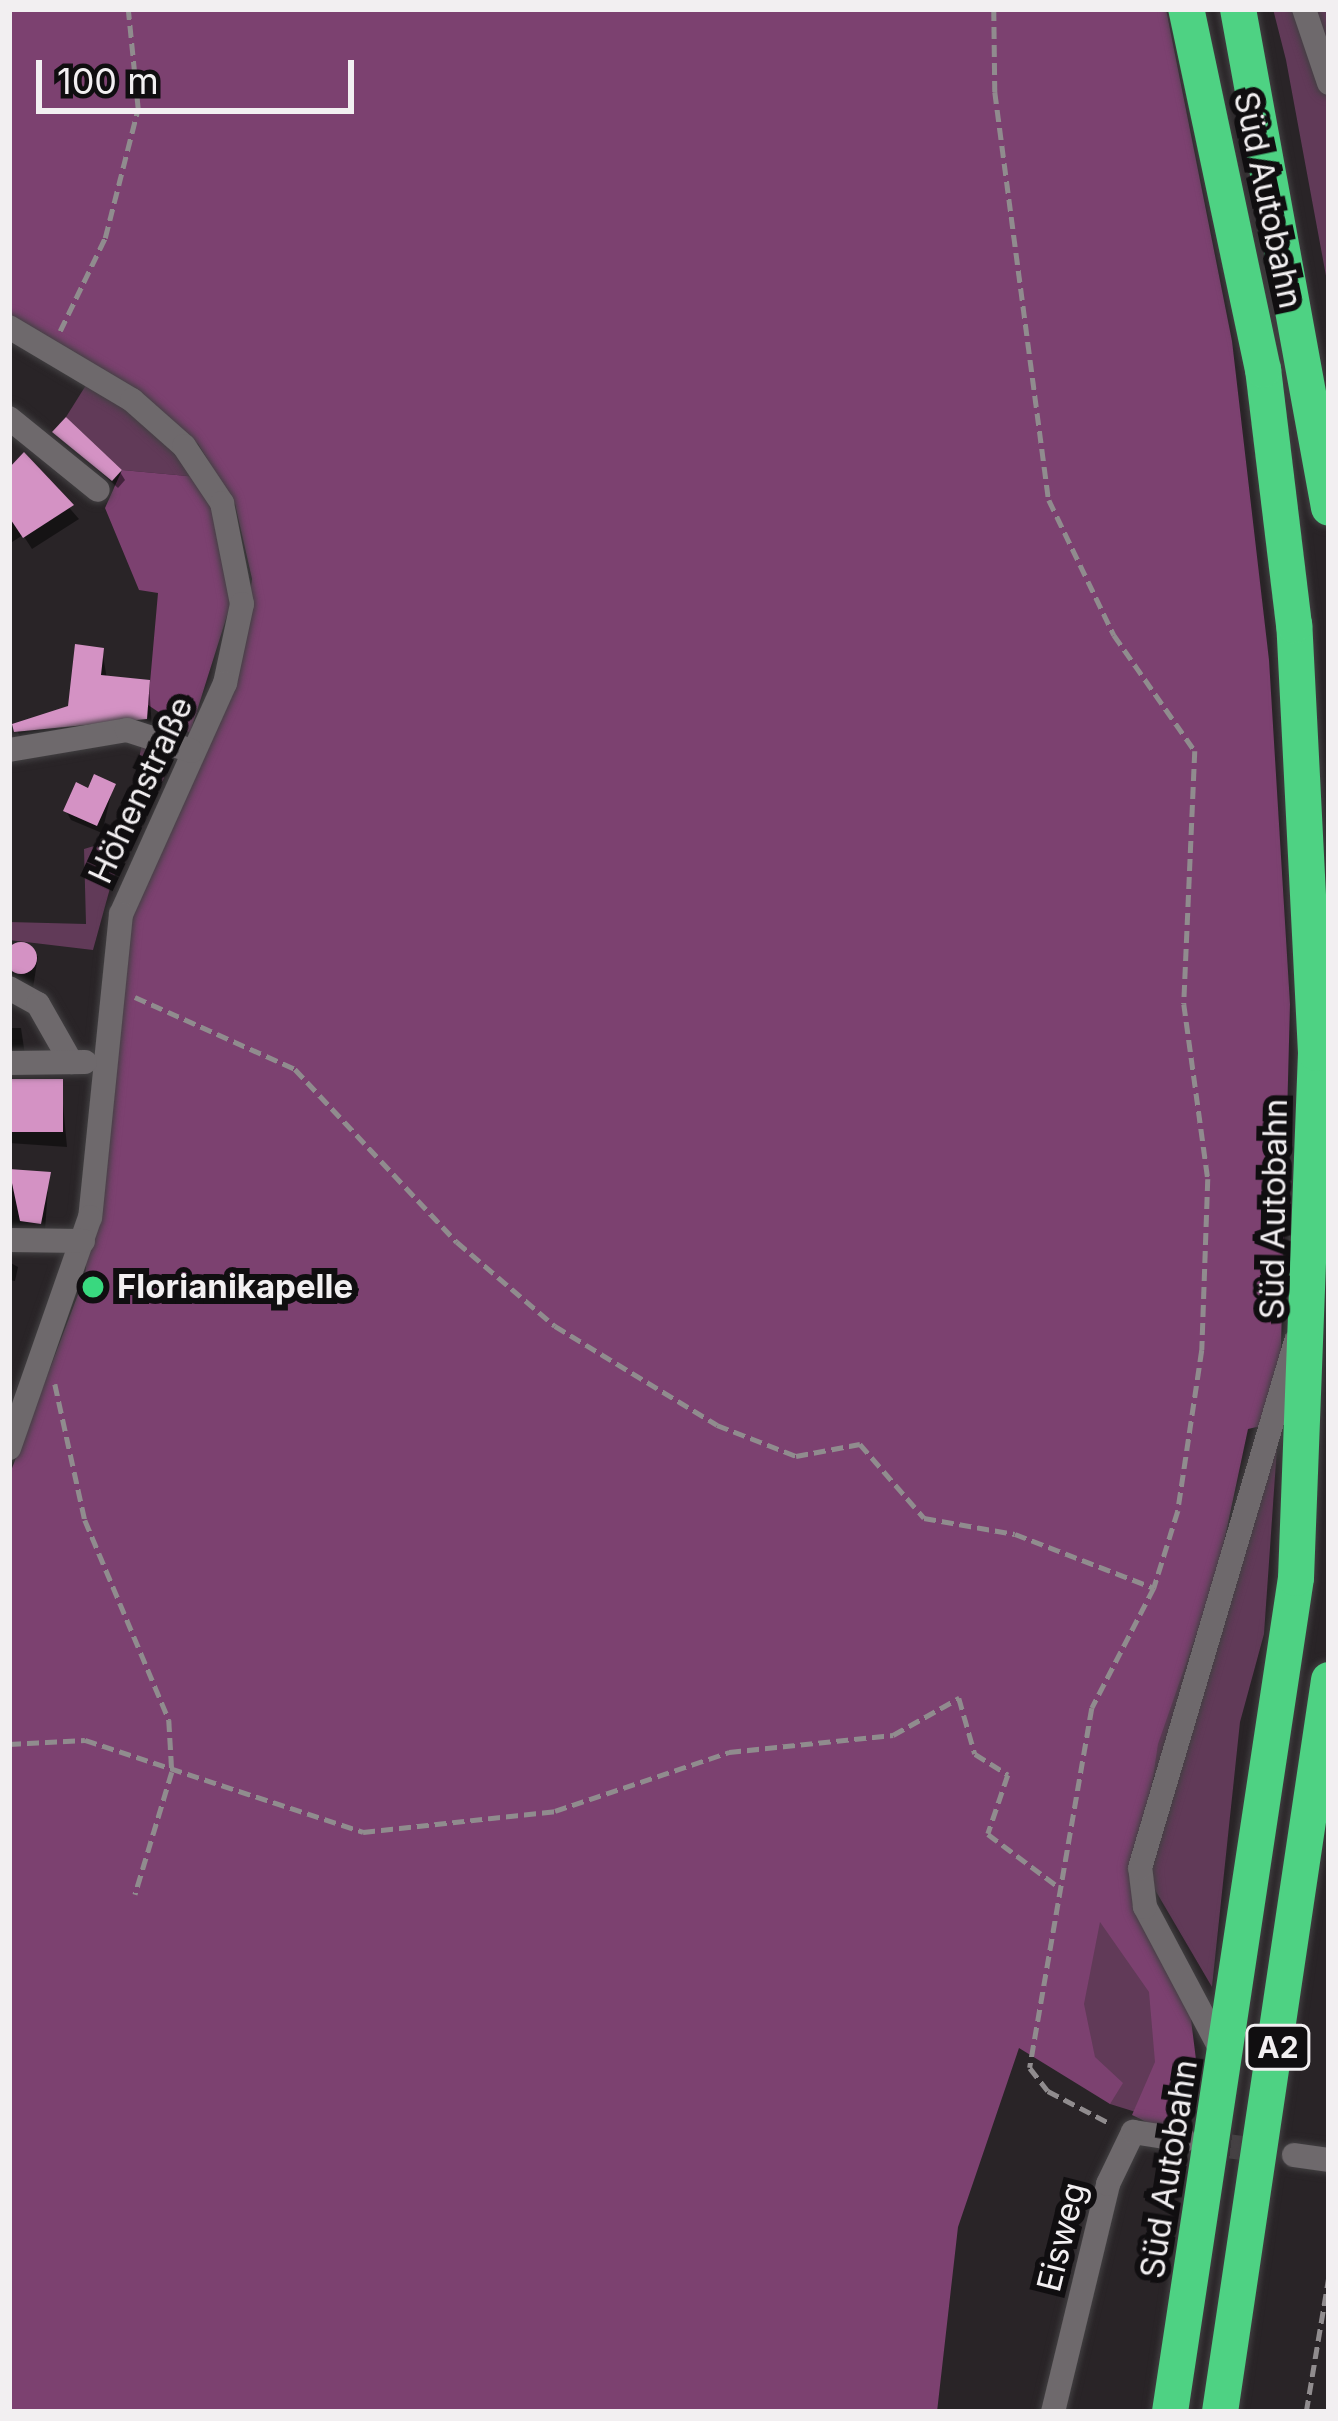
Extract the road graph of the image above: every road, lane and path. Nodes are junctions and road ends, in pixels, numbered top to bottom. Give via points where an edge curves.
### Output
1 (128, 9) edge
2 (994, 9) edge
3 (1186, 9) edge
4 (1238, 9) edge
5 (1304, 9) edge
6 (1329, 37) edge
7 (1328, 80) edge
8 (9, 327) edge
9 (50, 351) junction
10 (9, 418) edge
11 (98, 490) dead end
12 (1329, 508) edge
13 (9, 750) edge
14 (192, 752) junction
15 (9, 988) edge
16 (106, 988) junction
17 (101, 1061) junction
18 (71, 1062) junction
19 (9, 1063) edge
20 (9, 1240) edge
21 (83, 1241) junction
22 (1312, 1298) junction
23 (43, 1350) junction
24 (9, 1448) edge
25 (1154, 1588) junction
26 (1329, 1680) edge
27 (9, 1744) edge
28 (172, 1772) junction
29 (1056, 1885) junction
30 (135, 1895) dead end
31 (1226, 2068) junction
32 (1133, 2132) junction
33 (1184, 2140) tunnel mouth
34 (1294, 2155) tunnel mouth
35 (1329, 2160) edge
36 (1329, 2274) edge
37 (1053, 2412) edge
38 (1170, 2412) edge
39 (1220, 2412) edge
40 (1306, 2412) edge

1 - 9 path via 138,109 105,238
2 - 25 path via 995,92 1049,500 1114,635 1195,751 1184,1004 1208,1179 1202,1350 1178,1511
3 - 22 highway, Süd Autobahn / A2 via 1263,370 1294,625 1312,910
4 - 12 highway, Süd Autobahn
5 - 7 street
6 - 7 street
8 - 9 street, Höhenstraße
9 - 14 street, Höhenstraße via 170,432 229,520 237,639
10 - 11 street
13 - 14 street via 127,730
14 - 16 street, Höhenstraße via 135,875
15 - 18 street via 38,1004
16 - 17 street, Höhenstraße
16 - 25 path via 295,1069 457,1242 555,1325 717,1425 796,1456 860,1444 924,1518 1015,1534
17 - 18 street
17 - 21 street, Höhenstraße
18 - 19 street
20 - 21 street
21 - 23 street, Höhenstraße
22 - 31 highway, Süd Autobahn / A2 via 1296,1578
22 - 31 street via 1140,1868 1145,1907 1209,2011
23 - 24 street, Höhenstraße
23 - 28 path via 92,1540 169,1720
25 - 29 path via 1092,1708
26 - 39 highway, A2
27 - 28 path via 85,1739
28 - 29 path via 363,1832 443,1827 555,1811 730,1752 893,1735 959,1698 975,1754 1008,1775 988,1834
28 - 30 path
29 - 32 path via 1030,2068 1048,2091
31 - 38 highway, Süd Autobahn / A2
32 - 33 street
32 - 37 street, Eisweg via 1108,2184
34 - 35 street
36 - 40 path

